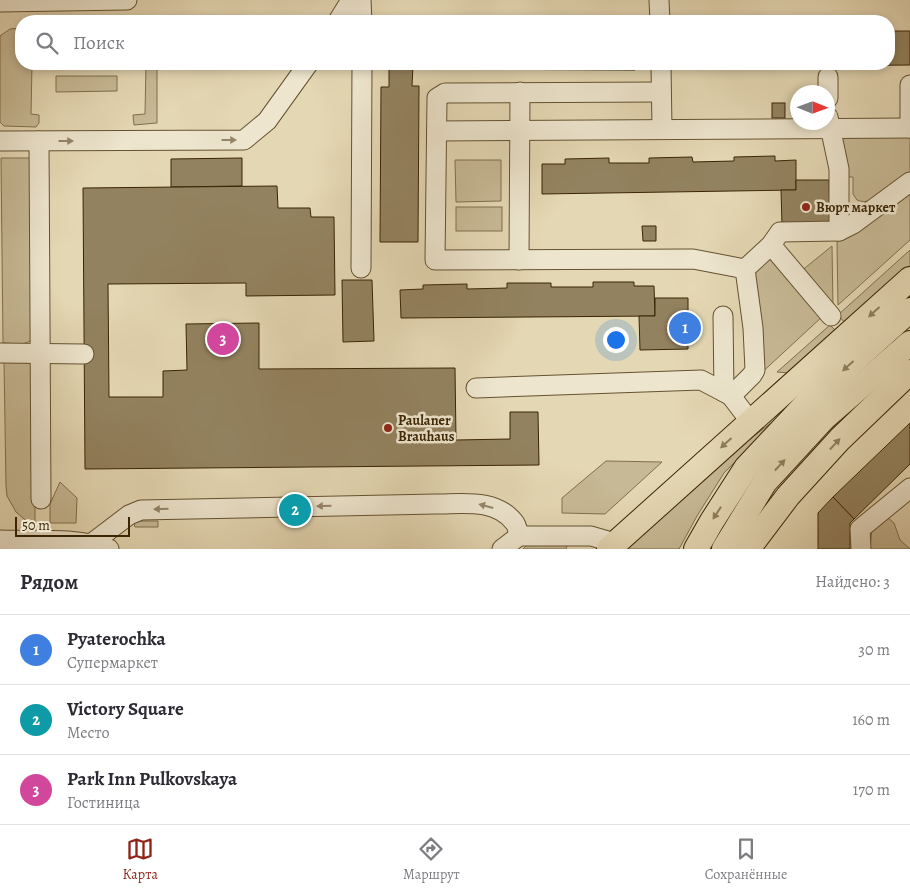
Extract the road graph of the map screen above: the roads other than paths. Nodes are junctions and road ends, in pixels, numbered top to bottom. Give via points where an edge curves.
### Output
1 (127, 0) edge
2 (351, 0) edge
3 (361, 0) edge
4 (659, 0) edge
5 (0, 2) edge
6 (342, 15) edge
7 (362, 15) edge
8 (660, 15) edge
9 (304, 70) edge
10 (362, 70) edge
11 (661, 70) edge
12 (828, 77) dead end
13 (828, 85) edge
14 (910, 85) edge
15 (520, 92) junction
16 (661, 92) junction
17 (835, 123) edge
18 (790, 124) edge
19 (910, 128) edge
20 (662, 129) junction
21 (520, 130) junction
22 (831, 130) edge
23 (436, 131) junction
24 (0, 141) edge
25 (39, 141) junction
26 (910, 182) edge
27 (839, 231) junction
28 (771, 245) junction
29 (519, 260) junction
30 (361, 268) dead end
31 (745, 268) junction
32 (910, 279) edge
33 (910, 310) edge
34 (722, 316) dead end
35 (831, 316) dead end
36 (910, 343) edge
37 (0, 353) edge
38 (40, 353) junction
39 (84, 354) dead end
40 (910, 372) edge
41 (476, 388) dead end
42 (727, 394) junction
43 (750, 421) junction
44 (910, 488) edge
45 (41, 498) dead end
46 (519, 536) junction
47 (0, 540) edge
48 (100, 546) edge
49 (612, 546) edge
50 (502, 549) edge
51 (696, 549) edge
52 (724, 549) edge
53 (748, 549) edge
54 (860, 549) edge

1 - 5 street
2 - 6 street
3 - 7 street
4 - 8 street
25 -> 9 street via 244,140 267,122
10 - 30 street
11 - 16 street
12 - 13 street
14 - 19 street
15 - 16 street
15 - 21 street
15 - 23 street via 445,93 437,98
16 - 20 street
17 - 19 street
18 - 20 street
20 - 21 street
21 - 23 street
21 - 29 street
22 - 27 street via 839,169
23 - 29 street via 435,260
24 - 25 street
25 - 38 street
26 - 27 street
27 - 28 street via 780,232
28 - 31 street
28 - 35 street
29 - 31 street via 694,259
31 - 42 street via 755,370
32 -> 43 main road
33 -> 51 main road via 808,402 746,468
34 - 42 street
52 -> 36 main road via 764,482 823,419
37 - 38 street
38 - 39 street
38 - 45 street
53 -> 40 main road via 788,496 840,439
41 - 42 street via 701,380
42 - 43 street
43 -> 49 main road
44 - 54 street via 860,529
46 -> 48 street via 514,522 501,511 483,504 140,510 129,514
46 - 49 street via 591,536
46 - 50 street
47 - 48 street via 71,541

